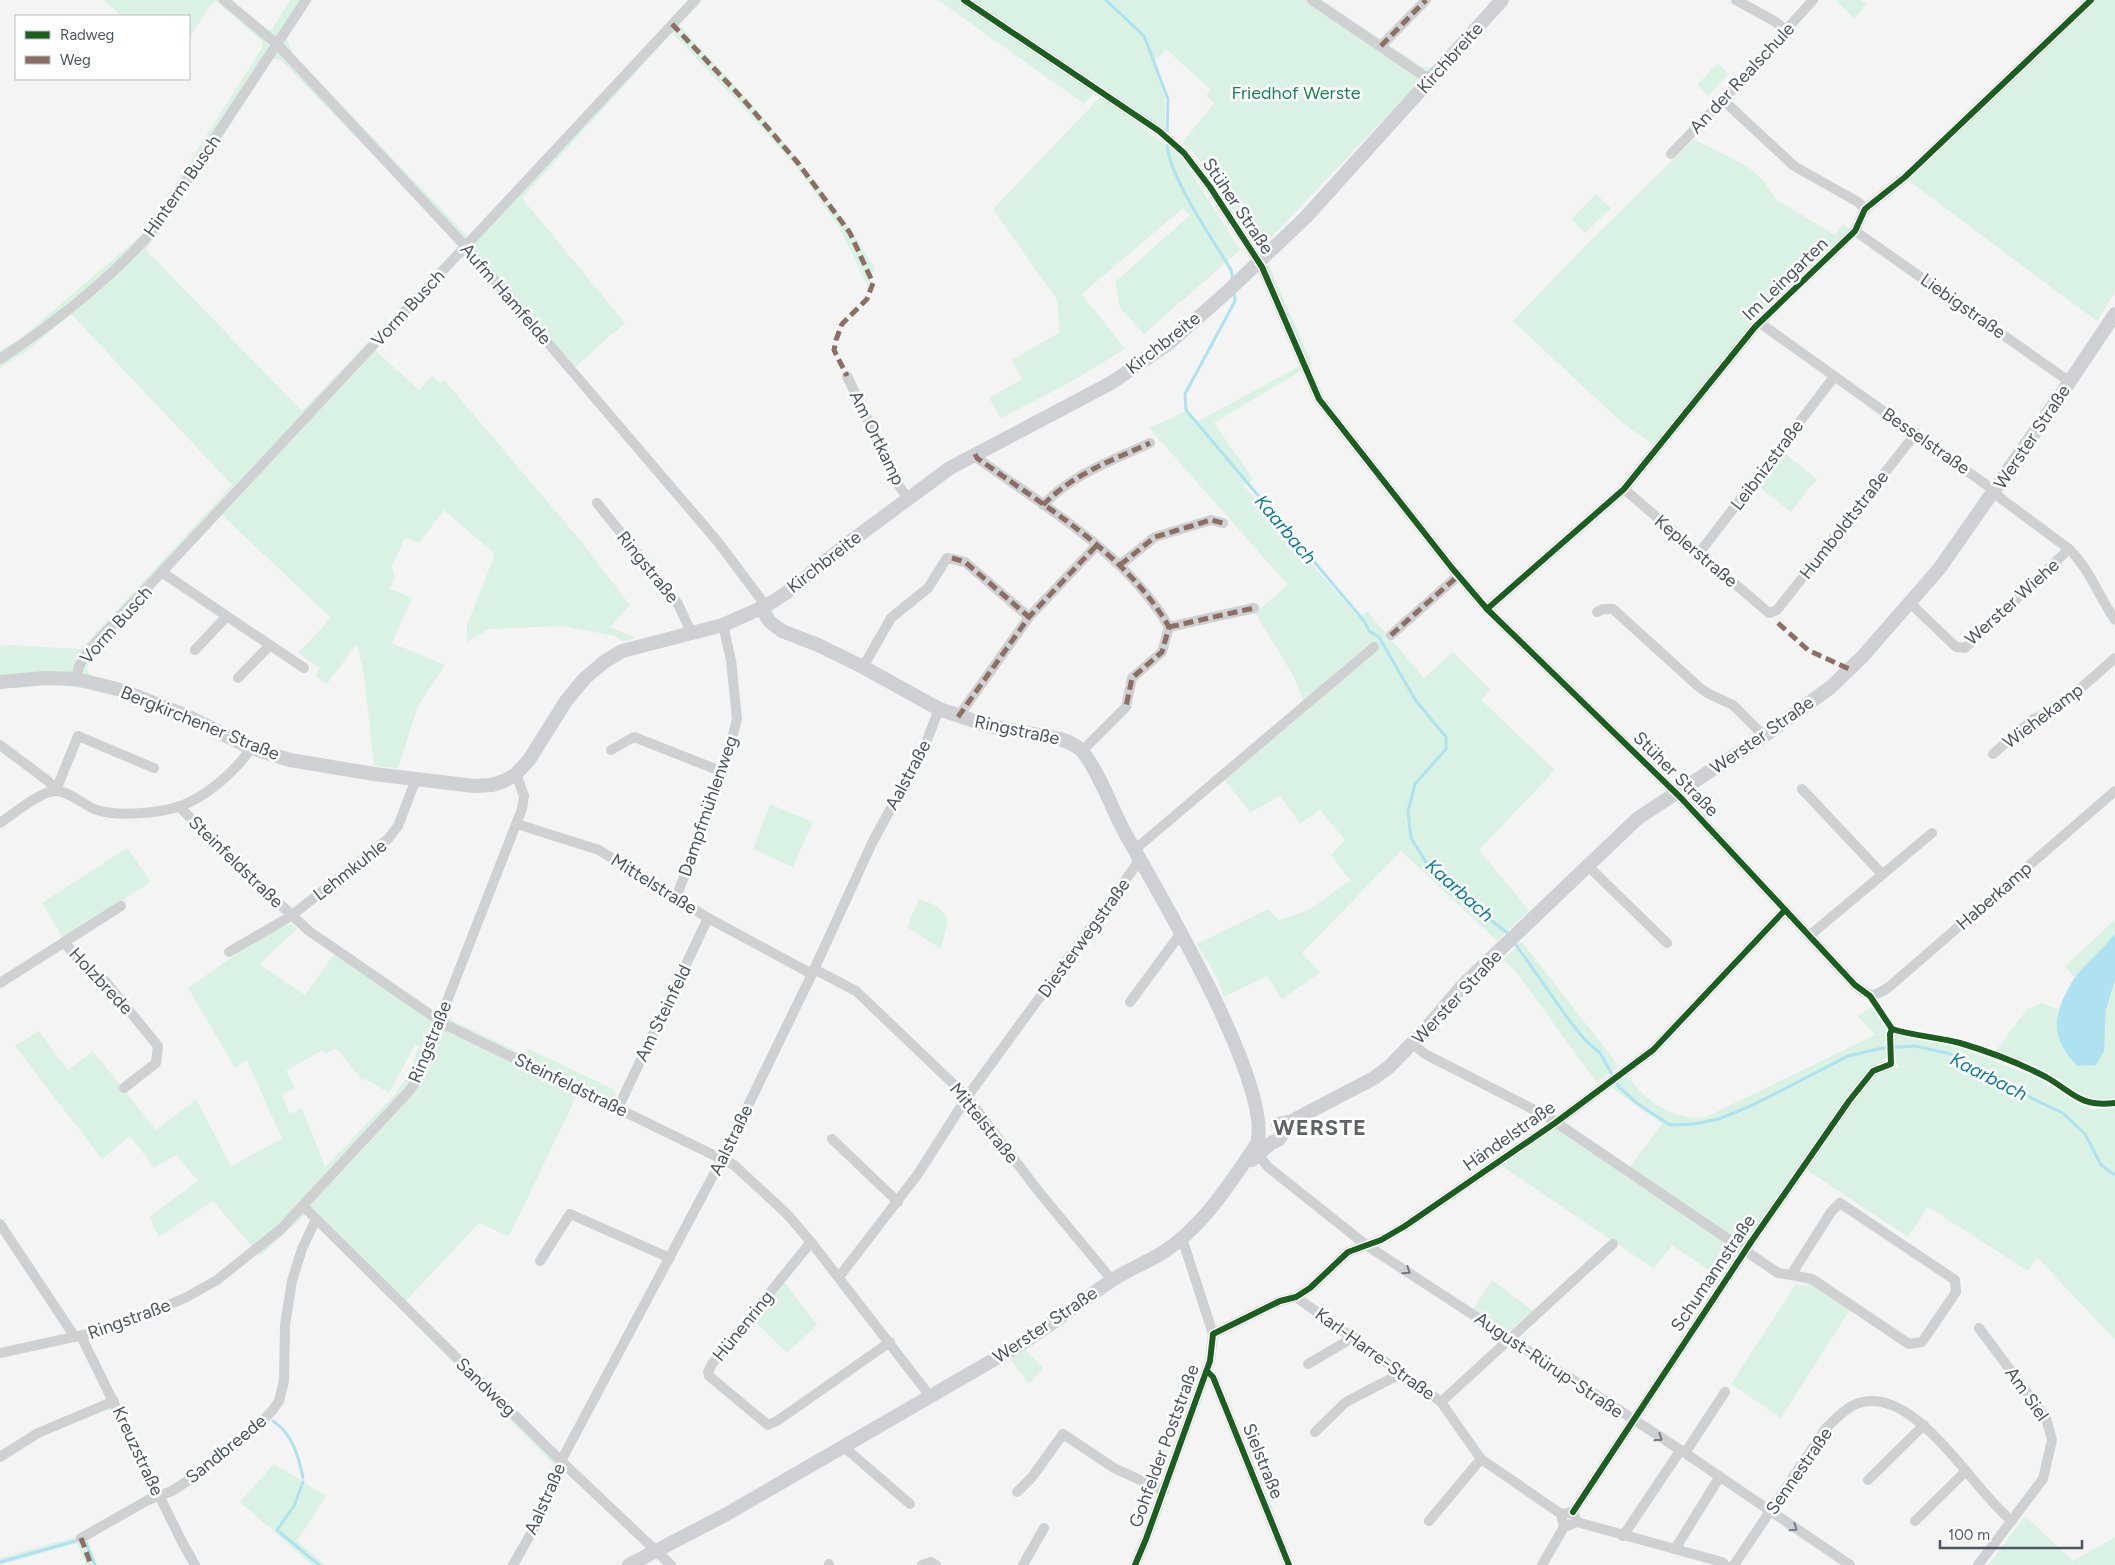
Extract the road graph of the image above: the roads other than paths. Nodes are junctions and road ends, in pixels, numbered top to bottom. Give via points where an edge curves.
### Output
1 (224, 0) edge
2 (306, 0) edge
3 (695, 0) edge
4 (964, 0) edge
5 (1312, 0) edge
6 (1426, 0) edge
7 (1502, 0) edge
8 (1736, 0) edge
9 (1813, 0) edge
10 (2090, 0) edge
11 (1786, 30) junction
12 (278, 45) junction
13 (1382, 46) junction
14 (1430, 80) junction
15 (1723, 100) junction
16 (1671, 154) dead end
17 (1865, 210) junction
18 (1856, 231) junction
19 (466, 247) junction
20 (1258, 262) junction
21 (2115, 314) edge
22 (1760, 322) junction
23 (0, 359) edge
24 (847, 376) dead end
25 (1834, 377) junction
26 (2070, 382) junction
27 (1916, 433) junction
28 (1150, 443) dead end
29 (975, 454) junction
30 (1624, 489) junction
31 (1995, 491) junction
32 (908, 499) junction
33 (597, 503) dead end
34 (1043, 505) junction
35 (1223, 523) dead end
36 (1096, 546) junction
37 (2069, 549) junction
38 (1700, 552) junction
39 (1120, 565) junction
40 (163, 573) junction
41 (1459, 575) junction
42 (1910, 603) junction
43 (763, 607) junction
44 (1254, 608) dead end
45 (1487, 609) junction
46 (1596, 612) dead end
47 (1769, 613) joint
48 (226, 617) junction
49 (1029, 617) junction
50 (2115, 620) edge
51 (723, 625) junction
52 (1169, 626) junction
53 (692, 634) junction
54 (1391, 635) dead end
55 (270, 645) junction
56 (1374, 647) dead end
57 (194, 650) dead end
58 (2115, 658) edge
59 (863, 667) junction
60 (304, 668) dead end
61 (238, 678) dead end
62 (76, 679) junction
63 (0, 682) edge
64 (939, 710) junction
65 (958, 717) junction
66 (1764, 736) junction
67 (0, 745) edge
68 (251, 748) junction
69 (611, 750) dead end
70 (1082, 751) junction
71 (1993, 754) dead end
72 (154, 768) dead end
73 (723, 772) junction
74 (516, 774) junction
75 (416, 779) junction
76 (1802, 789) dead end
77 (56, 790) junction
78 (2115, 791) edge
79 (1675, 792) junction
80 (179, 806) junction
81 (0, 823) edge
82 (517, 824) junction
83 (1932, 833) dead end
84 (1136, 852) junction
85 (1588, 866) junction
86 (1882, 874) junction
87 (676, 898) junction
88 (121, 906) dead end
89 (1785, 910) junction
90 (291, 916) junction
91 (708, 918) junction
92 (1181, 933) junction
93 (1809, 936) junction
94 (64, 942) junction
95 (1667, 943) dead end
96 (229, 952) dead end
97 (813, 971) junction
98 (0, 983) edge
99 (1870, 996) joint
100 (1130, 1002) dead end
101 (439, 1020) junction
102 (1413, 1044) junction
103 (1891, 1064) dead end
104 (124, 1088) dead end
105 (1252, 1092) junction
106 (967, 1097) junction
107 (618, 1108) junction
108 (1555, 1123) junction
109 (1280, 1129) junction
110 (1260, 1131) junction
111 (832, 1139) dead end
112 (1258, 1154) junction
113 (723, 1157) junction
114 (1230, 1183) junction
115 (898, 1202) junction
116 (303, 1206) junction
117 (316, 1218) junction
118 (0, 1224) edge
119 (1182, 1238) junction
120 (811, 1242) junction
121 (1613, 1244) dead end
122 (1366, 1245) junction
123 (1746, 1251) junction
124 (670, 1258) junction
125 (540, 1262) dead end
126 (1791, 1275) junction
127 (839, 1278) junction
128 (1112, 1280) junction
129 (1296, 1297) junction
130 (1979, 1328) dead end
131 (1212, 1334) junction
132 (78, 1337) junction
133 (1354, 1337) junction
134 (1510, 1339) junction
135 (890, 1342) junction
136 (0, 1353) edge
137 (1308, 1364) dead end
138 (1207, 1371) junction
139 (1400, 1371) junction
140 (1726, 1392) dead end
141 (930, 1396) junction
142 (114, 1401) junction
143 (1441, 1402) junction
144 (1632, 1420) junction
145 (1924, 1425) junction
146 (1315, 1432) dead end
147 (844, 1446) junction
148 (1683, 1452) junction
149 (0, 1457) edge
150 (1481, 1459) junction
151 (561, 1461) junction
152 (1966, 1470) junction
153 (1719, 1478) junction
154 (1868, 1480) dead end
155 (1164, 1491) junction
156 (1017, 1492) dead end
157 (159, 1496) junction
158 (910, 1504) dead end
159 (1770, 1512) junction
160 (1561, 1514) junction
161 (1575, 1517) junction
162 (1429, 1520) dead end
163 (1915, 1521) dead end
164 (2012, 1521) junction
165 (1564, 1527) junction
166 (1044, 1528) dead end
167 (1624, 1536) junction
168 (81, 1538) dead end
169 (1675, 1549) junction
170 (657, 1551) junction
171 (196, 1565) edge
172 (514, 1565) edge
173 (630, 1565) edge
174 (672, 1565) edge
175 (922, 1565) edge
176 (936, 1565) edge
177 (1023, 1565) edge
178 (1135, 1565) edge
179 (1289, 1565) edge
180 (1542, 1565) edge
181 (1725, 1565) edge
182 (1734, 1565) edge
183 (1850, 1565) edge
184 (1978, 1565) edge

1 - 12 street, Aufm Hamfelde
2 - 12 street, Hinterm Busch
3 - 19 street, Vorm Busch
4 - 20 street, Stüher Straße via 1172,142 1210,187
5 - 13 street
6 - 13 street
7 - 14 street, Kirchbreite
8 - 11 street
9 - 11 street, An der Realschule
10 - 17 street, Im Leingarten via 1905,177
11 - 15 street, An der Realschule
12 - 19 street, Aufm Hamfelde
12 - 23 street, Hinterm Busch via 149,236 76,304
13 - 14 street
14 - 20 street, Kirchbreite via 1306,217
15 - 16 street, An der Realschule
15 - 17 street via 1794,166 1858,202
17 - 18 street, Im Leingarten
18 - 22 street, Im Leingarten
18 - 26 street, Liebigstraße
19 - 40 street, Vorm Busch
19 - 43 street, Aufm Hamfelde via 718,542
20 - 29 street, Kirchbreite via 1168,344 1140,365
20 - 41 street, Stüher Straße via 1319,399
21 - 26 street, Werster Straße
22 - 25 street, Besselstraße
22 - 30 street, Im Leingarten
24 - 32 street, Am Ortkamp
25 - 27 street, Besselstraße
25 - 38 street, Leibnizstraße
26 - 31 street, Werster Straße
27 - 31 street, Besselstraße
27 - 47 street, Humboldtstraße via 1777,610
28 - 34 street via 1059,488
29 - 32 street, Kirchbreite
29 - 34 street
30 - 38 street, Keplerstraße via 1693,550
30 - 45 street, Im Leingarten
31 - 37 street, Besselstraße
31 - 42 street, Werster Straße
32 - 43 street, Kirchbreite via 786,593
33 - 53 street, Ringstraße via 678,604
34 - 36 street
35 - 39 street via 1210,520 1154,537
36 - 39 street
36 - 49 street
37 - 42 street, Werster Wiehe via 1965,648 1956,648
37 - 50 street, Besselstraße via 2078,557
38 - 47 street, Keplerstraße
39 - 52 street
40 - 48 street, Vorm Busch
40 - 62 street, Vorm Busch via 83,658
41 - 45 street, Stüher Straße
41 - 54 street
42 - 66 street, Werster Straße via 1831,687
43 - 51 street
43 - 59 street, Ringstraße via 770,622 782,631
44 - 52 street
45 - 79 street, Stüher Straße
46 - 66 street via 1603,608 1613,609 1699,687 1733,705
48 - 55 street, Vorm Busch
48 - 57 street
49 - 59 street via 964,562 947,558 928,588 891,618
49 - 65 street
51 - 53 street
51 - 73 street, Dampfmühlenweg via 731,660 737,720
52 - 70 street via 1162,652 1132,678 1126,707
53 - 74 street via 622,651 598,667 566,701 533,754
55 - 60 street, Vorm Busch
55 - 61 street
56 - 84 street, Diesterwegstraße via 1139,846
58 - 71 street, Wiehekamp via 2056,710 2033,718
59 - 64 street, Ringstraße
62 - 63 street, Bergkirchener Straße
62 - 68 street, Bergkirchener Straße via 145,698
64 - 65 street, Ringstraße
64 - 97 street, Aalstraße via 924,748 873,841
65 - 70 street, Ringstraße via 1071,742
66 - 79 street, Werster Straße
67 - 77 street
68 - 75 street, Bergkirchener Straße via 299,762
68 - 80 street via 239,764 216,784
69 - 73 street via 634,737
70 - 84 street, Ringstraße
72 - 77 street via 78,736
73 - 87 street, Dampfmühlenweg
74 - 75 street, Bergkirchener Straße via 504,782 483,786
74 - 82 street, Ringstraße via 524,796
75 - 90 street, Lehmkuhle via 395,833
76 - 86 street
77 - 80 street via 98,811 117,814
77 - 81 street via 46,792
78 - 99 street, Haberkamp via 1889,987 1878,995
79 - 85 street, Werster Straße via 1638,818
79 - 89 street, Stüher Straße
80 - 90 street, Steinfeldstraße
82 - 87 street, Mittelstraße via 599,850
82 - 101 street, Ringstraße
83 - 86 street
84 - 92 street, Ringstraße
84 - 106 street, Diesterwegstraße via 1137,864
85 - 95 street
85 - 102 street, Werster Straße via 1456,993
86 - 93 street
87 - 91 street, Mittelstraße
88 - 94 street, Holzbrede
89 - 93 street, Stüher Straße
89 - 108 street, Händelstraße via 1653,1050
90 - 96 street, Lehmkuhle
90 - 101 street, Steinfeldstraße
91 - 97 street, Mittelstraße
91 - 107 street, Am Steinfeld
92 - 100 street
92 - 105 street, Ringstraße via 1202,971
93 - 99 street, Stüher Straße via 1855,985
94 - 98 street, Holzbrede
94 - 104 street, Holzbrede via 92,976 106,982 158,1046 156,1063
97 - 106 street, Mittelstraße via 856,991
97 - 113 street, Aalstraße
101 - 107 street, Steinfeldstraße
101 - 116 street, Ringstraße via 412,1087
102 - 108 street via 1425,1054
102 - 109 street, Werster Straße via 1381,1074
103 - 123 street, Schumannstraße via 1869,1075
105 - 109 street, Ringstraße
105 - 110 street, Ringstraße
106 - 115 street, Diesterwegstraße
106 - 128 street, Mittelstraße via 1039,1192
107 - 113 street, Steinfeldstraße
108 - 122 street, Händelstraße via 1404,1226
108 - 123 street
109 - 110 street, Werster Straße via 1268,1121
109 - 110 street via 1264,1140
109 - 112 street, Werster Straße
110 - 114 street, Werster Straße via 1257,1144
111 - 115 street
112 - 114 street, Werster Straße
112 - 122 street, August-Rürup-Straße via 1268,1168
113 - 120 street, Steinfeldstraße via 787,1214
113 - 124 street, Aalstraße
114 - 119 street, Werster Straße
115 - 127 street, Diesterwegstraße
116 - 117 street, Sandweg
116 - 132 street, Ringstraße via 252,1254 203,1289 131,1322
117 - 151 street, Sandweg
117 - 157 street, Sandbreede via 292,1281 285,1325 286,1367 279,1401 230,1450
118 - 132 street, Kreuzstraße
119 - 128 street, Werster Straße via 1162,1253
119 - 131 street, Gohfelder Poststraße
120 - 127 street, Steinfeldstraße
120 - 135 street, Hünenring via 712,1364 709,1376 768,1425 777,1422
121 - 134 street
122 - 129 street, Händelstraße via 1348,1252
122 -> 134 street, August-Rürup-Straße
123 - 126 street via 1778,1273
123 - 144 street, Schumannstraße
124 - 125 street via 570,1214
124 - 151 street, Aalstraße
126 - 126 street via 1840,1203 1955,1280 1956,1292 1922,1342 1909,1344 1812,1279
127 - 135 street, Steinfeldstraße
128 - 141 street, Werster Straße via 1046,1329
129 - 131 street, Händelstraße via 1280,1301
129 - 133 street, Karl-Harre-Straße
130 - 164 street, Am Siel via 2046,1418 2052,1440 2043,1479
131 - 138 street, Gohfelder Poststraße
132 - 136 street, Ringstraße
132 - 142 street, Kreuzstraße
133 - 137 street
133 - 139 street, Karl-Harre-Straße
134 - 143 street
134 - 144 street, August-Rürup-Straße
135 - 141 street, Steinfeldstraße
138 - 155 street, Gohfelder Poststraße
138 - 179 street, Sielstraße via 1213,1377
139 - 143 street, Karl-Harre-Straße
139 - 146 street via 1346,1402
140 - 148 street
141 - 147 street, Werster Straße
142 - 149 street via 38,1434
142 - 157 street, Kreuzstraße
143 - 150 street, Karl-Harre-Straße
144 -> 148 street, August-Rürup-Straße
144 - 161 street, Schumannstraße
145 - 152 street, Sennestraße
145 - 154 street
145 - 159 street, Sennestraße via 1883,1401 1857,1403 1826,1428
147 - 158 street
147 - 170 street, Werster Straße
148 - 153 street, August-Rürup-Straße
148 - 167 street
150 - 160 street, Karl-Harre-Straße
150 - 162 street
151 - 170 street, Sandweg
151 - 172 street, Aalstraße via 533,1530
152 - 163 street
152 - 164 street, Sennestraße via 2003,1515
153 - 159 street, August-Rürup-Straße
153 - 169 street
155 - 156 street via 1114,1468 1063,1434
155 - 178 street, Gohfelder Poststraße
157 - 168 street, Sandbreede
157 - 171 street, Kreuzstraße
159 - 182 street, Sennestraße
159 -> 183 street, August-Rürup-Straße
160 - 161 street
160 - 165 street
161 - 165 street
161 - 167 street
164 - 184 street, Am Siel
165 - 180 street
166 - 177 street
167 - 169 street
169 - 181 street
170 - 173 street, Werster Straße
170 - 174 street, Sandweg
175 - 176 street via 931,1562

